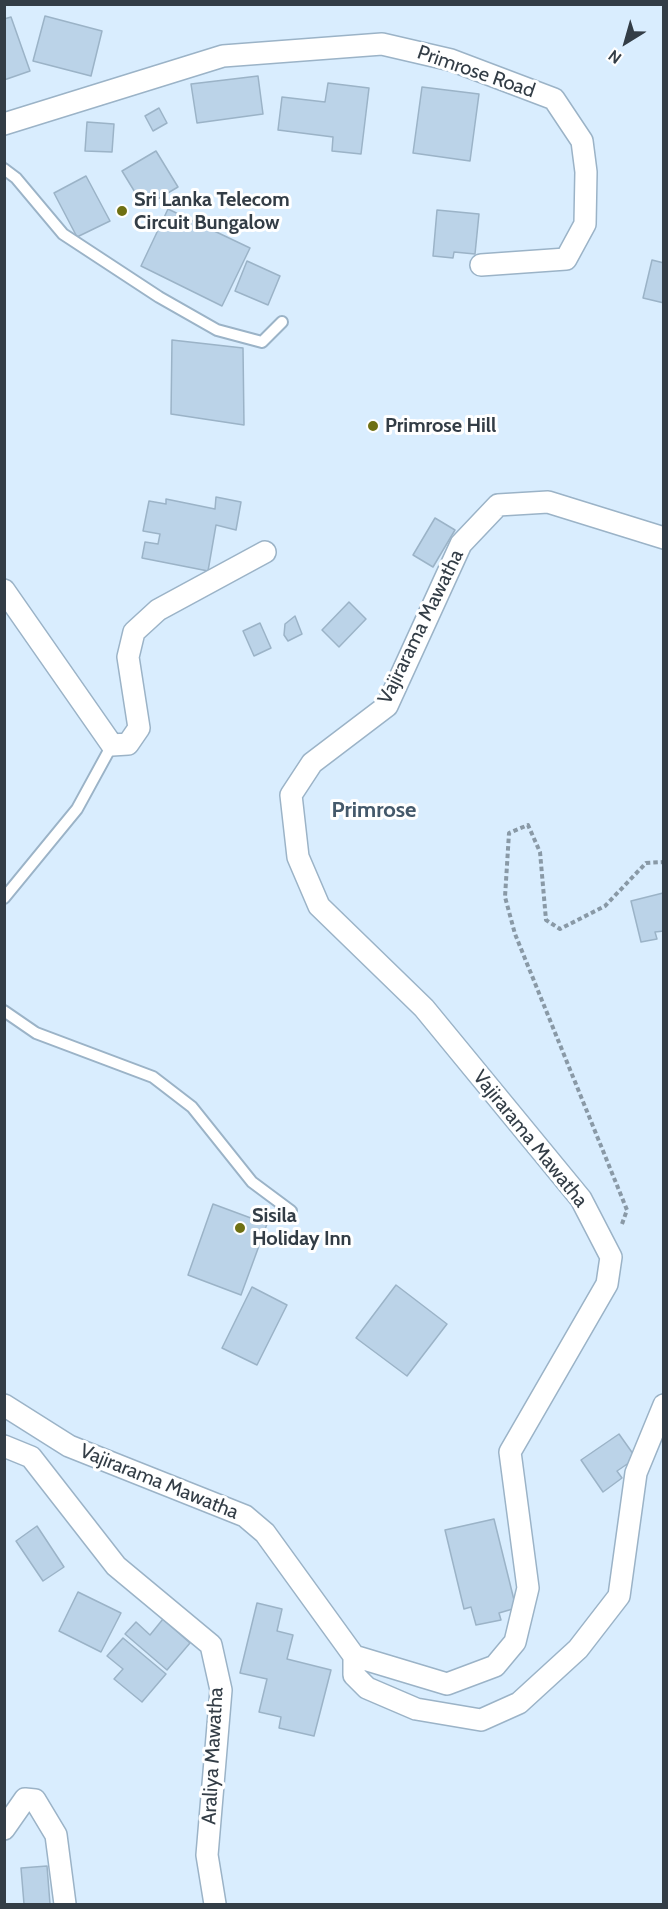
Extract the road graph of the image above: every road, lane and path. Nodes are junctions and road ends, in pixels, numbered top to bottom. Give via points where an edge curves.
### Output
1 (4, 124) edge
2 (4, 169) edge
3 (481, 265) dead end
4 (282, 322) dead end
5 (663, 538) edge
6 (265, 552) dead end
7 (4, 590) edge
8 (112, 745) junction
9 (663, 862) edge
10 (4, 898) edge
11 (4, 1011) edge
12 (291, 1211) dead end
13 (611, 1257) junction
14 (4, 1405) edge
15 (663, 1406) edge
16 (4, 1446) edge
17 (354, 1656) junction
18 (4, 1829) edge
19 (65, 1905) edge
20 (215, 1905) edge

1 - 3 street, Primrose Road via 223,56 382,44 451,60 554,99 582,141 585,225 566,259
2 - 4 lane via 16,177 63,234 217,330 262,342
5 - 13 street, Vajirarama Mawatha via 548,502 498,505 461,544 387,706 312,763 291,795 298,857 319,906 424,1008 581,1199
6 - 8 street via 158,610 134,633 128,657 139,728 128,744
7 - 8 street
8 - 10 lane via 77,809
9 - 13 path via 646,864 605,906 560,929 546,920 540,852 528,825 509,833 505,897 515,934 627,1210
11 - 12 lane via 36,1033 153,1077 192,1107 252,1182
13 - 17 street via 607,1284 510,1452 528,1588 515,1642 495,1666 447,1684
14 - 17 street, Vajirarama Mawatha via 69,1446 245,1516 266,1533
15 - 17 street, Vajirarama Mawatha via 636,1473 619,1596 578,1649 519,1703 481,1720 416,1709 367,1688 354,1675
16 - 20 street, Araliya Mawatha via 31,1457 116,1566 211,1644 221,1690 207,1856
18 - 19 street via 25,1799 34,1800 56,1835

